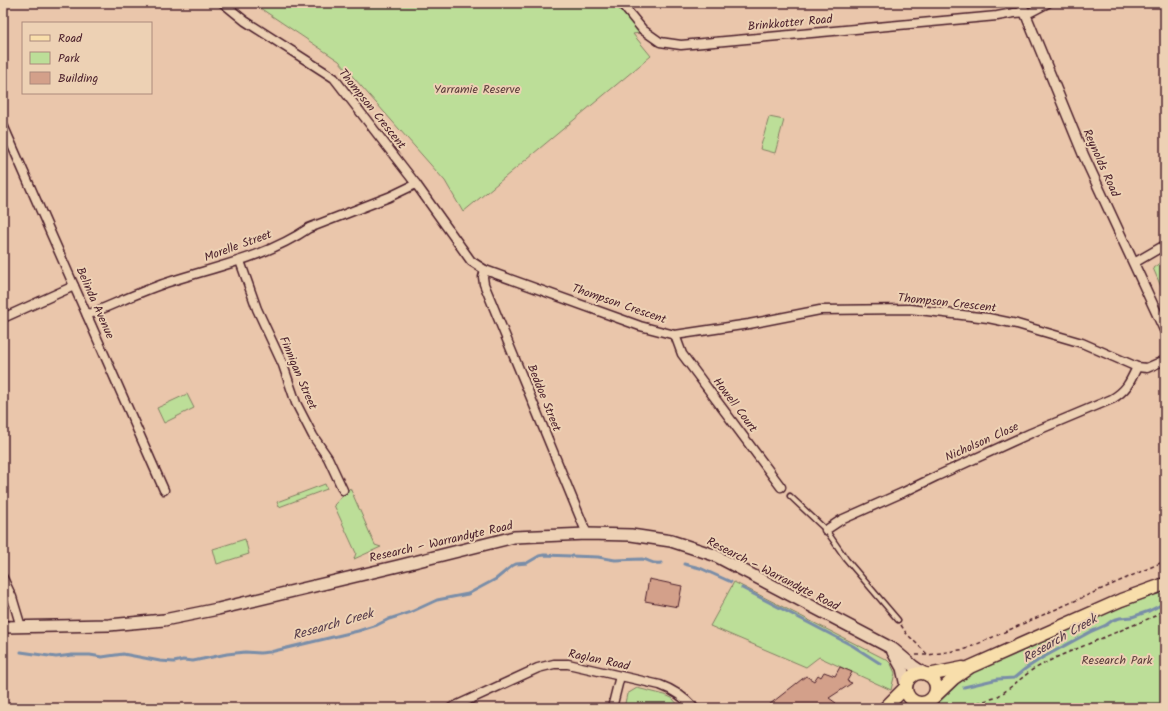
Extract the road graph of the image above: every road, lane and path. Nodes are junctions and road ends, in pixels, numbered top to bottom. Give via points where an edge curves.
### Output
1 (223, 3) edge
2 (621, 3) edge
3 (1021, 3) edge
4 (1048, 3) edge
5 (1025, 12) junction
6 (3, 125) edge
7 (416, 184) junction
8 (1165, 245) edge
9 (240, 261) junction
10 (1134, 263) junction
11 (485, 270) junction
12 (74, 286) junction
13 (87, 315) junction
14 (3, 318) edge
15 (1165, 332) edge
16 (675, 335) junction
17 (1165, 360) edge
18 (1137, 366) junction
19 (781, 487) dead end
20 (164, 490) dead end
21 (343, 490) dead end
22 (790, 496) dead end
23 (826, 530) junction
24 (587, 534) junction
25 (1165, 561) edge
26 (3, 578) edge
27 (1165, 584) edge
28 (1165, 603) edge
29 (898, 620) joint
30 (3, 627) edge
31 (21, 627) junction
32 (889, 647) junction
33 (916, 655) dead end
34 (928, 655) junction
35 (970, 667) junction
36 (926, 674) junction
37 (620, 676) junction
38 (906, 686) junction
39 (933, 698) junction
40 (918, 704) junction
41 (451, 708) edge
42 (612, 708) edge
43 (694, 708) edge
44 (885, 708) edge
45 (894, 708) edge
46 (957, 708) edge

1 - 7 street, Thompson Crescent via 245,21 334,78
2 - 5 street, Brinkkotter Road via 643,30 660,42 681,46
3 - 5 street, Reynolds Road
4 - 5 street, Brinkkotter Road via 1031,12
5 - 10 street, Reynolds Road via 1083,154
6 - 12 street, Belinda Avenue
7 - 9 street, Morelle Street via 309,228 262,253
7 - 11 street, Thompson Crescent via 471,261
8 - 10 street
9 - 13 street, Morelle Street via 170,282
9 - 21 street, Finnigan Street via 296,403 328,458
10 - 15 street, Reynolds Road
11 - 16 street, Thompson Crescent via 640,326
11 - 24 street, Beddoe Street via 484,284
12 - 13 street, Belinda Avenue
12 - 14 street
13 - 20 street, Belinda Avenue
16 - 18 street, Thompson Crescent via 820,310 910,309 1017,324 1082,343
16 - 19 street, Howell Court via 682,354
17 - 18 street, Thompson Crescent via 1147,368
18 - 23 street, Nicholson Close via 1128,386 1112,399 1030,433 841,520
22 - 23 lane
23 - 29 lane via 846,559
24 - 31 main road, Research – Warrandyte Road via 514,537 164,620 108,625
24 - 32 main road, Research – Warrandyte Road via 631,535 671,541 714,555
25 - 34 path via 966,649
26 - 31 street
27 - 35 main road via 1100,609
28 - 46 path via 1152,618 1032,670 1003,694
29 - 34 path via 906,633
30 - 31 main road, Research – Warrandyte Road
32 - 36 main road, Research – Warrandyte Road
32 - 38 main road via 899,663
33 - 34 path
35 - 36 main road
35 - 39 main road
36 - 38 main road via 913,675
36 - 39 main road via 933,679 936,686
37 - 41 street, Raglan Road via 568,664 554,664 538,668
37 - 42 street
37 - 43 street, Raglan Road via 672,689
38 - 40 main road via 909,698
38 - 44 main road
39 - 40 main road via 926,703
40 - 45 main road

